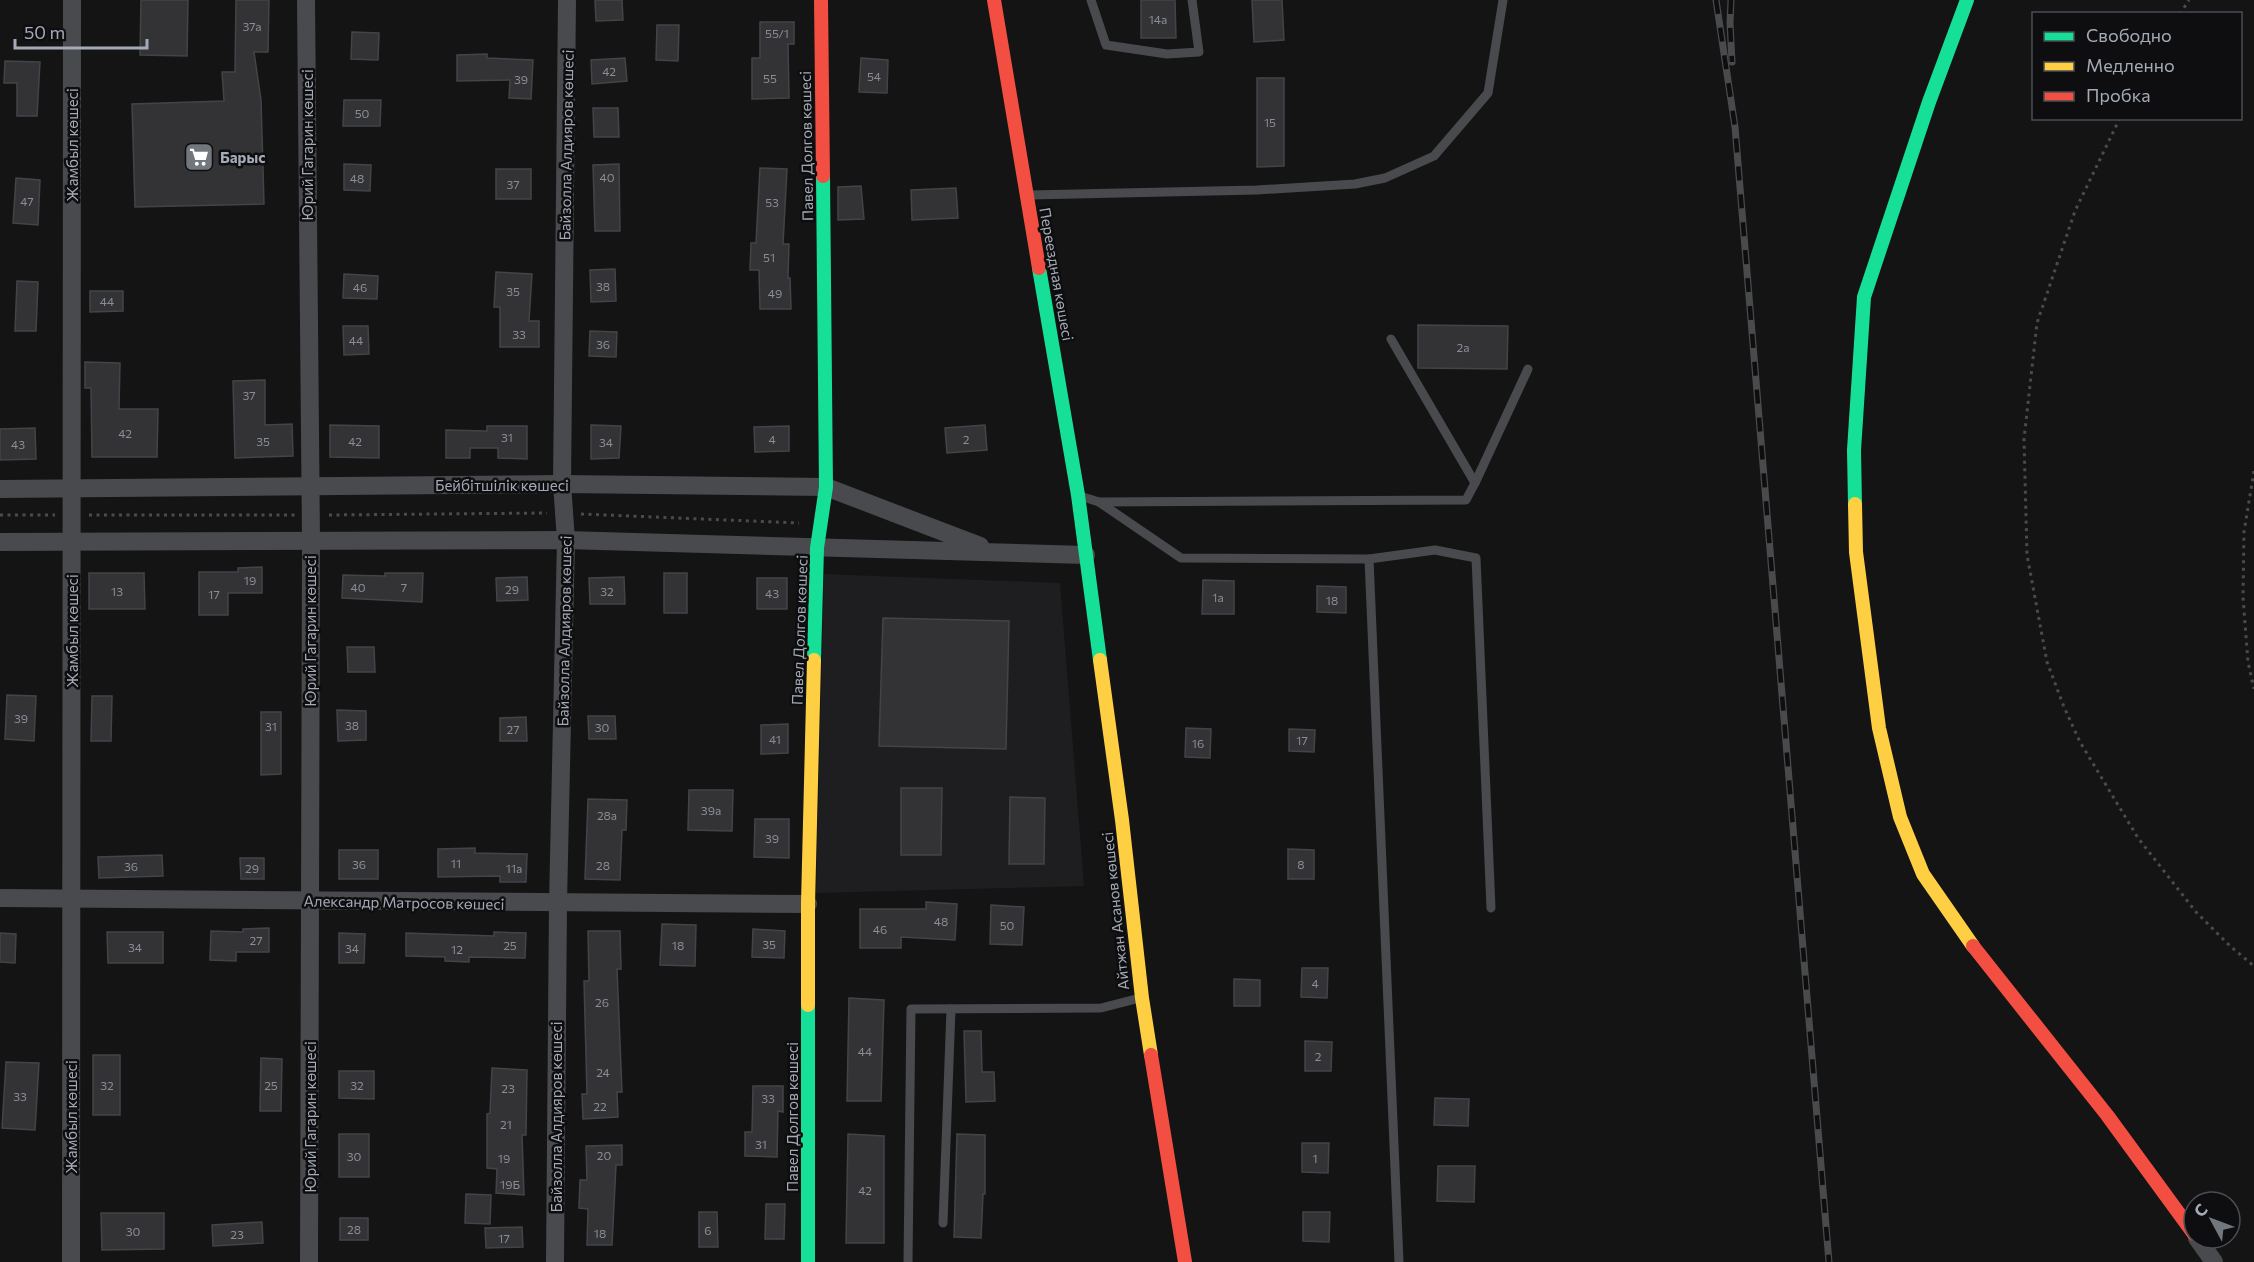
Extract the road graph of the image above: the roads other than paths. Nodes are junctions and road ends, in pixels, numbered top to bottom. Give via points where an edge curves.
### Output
1 (72, 0) edge
2 (306, 0) edge
3 (567, 0) edge
4 (821, 0) edge
5 (994, 0) edge
6 (1091, 0) edge
7 (1192, 0) edge
8 (1503, 0) edge
9 (1967, 0) edge
10 (1027, 195) junction
11 (1391, 339) dead end
12 (1528, 369) dead end
13 (1475, 483) junction
14 (562, 484) junction
15 (310, 486) junction
16 (826, 487) junction
17 (72, 488) junction
18 (0, 489) edge
19 (1078, 495) junction
20 (1099, 502) junction
21 (566, 540) junction
22 (311, 541) junction
23 (0, 542) edge
24 (72, 542) junction
25 (817, 548) junction
26 (992, 551) junction
27 (1086, 555) junction
28 (1369, 559) junction
29 (0, 898) edge
30 (72, 899) junction
31 (310, 901) junction
32 (558, 903) junction
33 (808, 904) junction
34 (1491, 908) dead end
35 (1142, 998) junction
36 (951, 1009) junction
37 (2182, 1217) edge
38 (943, 1223) dead end
39 (71, 1262) edge
40 (309, 1262) edge
41 (555, 1262) edge
42 (808, 1262) edge
43 (908, 1262) edge
44 (1185, 1262) edge
45 (1399, 1262) edge

1 - 17 street, Жамбыл көшесі
2 - 15 street, Юрий Гагарин көшесі
3 - 14 street, Байзолла Алдияров көшесі
4 - 16 street, Павел Долгов көшесі
5 - 10 street, Переездная көшесі
6 - 7 lane via 1107,45 1167,54 1199,52
8 - 10 lane via 1488,93 1434,156 1385,178 1355,184 1268,189
9 - 37 street via 1864,297 1854,450 1856,552 1879,729 1900,818 1923,874 1967,938 2108,1115
10 - 19 street, Переездная көшесі
11 - 13 lane
12 - 13 lane
13 - 20 lane via 1466,500
14 - 15 street, Бейбітшілік көшесі
14 - 16 street, Бейбітшілік көшесі
14 - 21 street, Байзолла Алдияров көшесі
15 - 17 street, Бейбітшілік көшесі
15 - 22 street, Юрий Гагарин көшесі
16 - 25 street, Павел Долгов көшесі
16 - 26 street, Бейбітшілік көшесі
17 - 18 street, Бейбітшілік көшесі
17 - 24 street, Жамбыл көшесі
19 - 20 lane
19 - 27 street, Переездная көшесі
20 - 28 lane via 1181,558
21 - 22 street, Бейбітшілік көшесі
21 - 25 street, Бейбітшілік көшесі
21 - 32 street, Байзолла Алдияров көшесі
22 - 24 street, Бейбітшілік көшесі
22 - 31 street, Юрий Гагарин көшесі
23 - 24 street, Бейбітшілік көшесі
24 - 30 street, Жамбыл көшесі
25 - 26 street, Бейбітшілік көшесі
25 - 33 street, Павел Долгов көшесі
26 - 27 street, Бейбітшілік көшесі
27 - 35 street, Айтжан Асанов көшесі
28 - 34 lane via 1435,550 1476,558
28 - 45 lane
29 - 30 street, Александр Матросов көшесі
30 - 31 street, Александр Матросов көшесі
30 - 39 street, Жамбыл көшесі
31 - 32 street, Александр Матросов көшесі
31 - 40 street, Юрий Гагарин көшесі
32 - 33 street, Александр Матросов көшесі
32 - 41 street, Байзолла Алдияров көшесі
33 - 42 street, Павел Долгов көшесі
35 - 36 lane via 1101,1008
35 - 44 street, Айтжан Асанов көшесі
36 - 38 lane
36 - 43 lane via 911,1009

